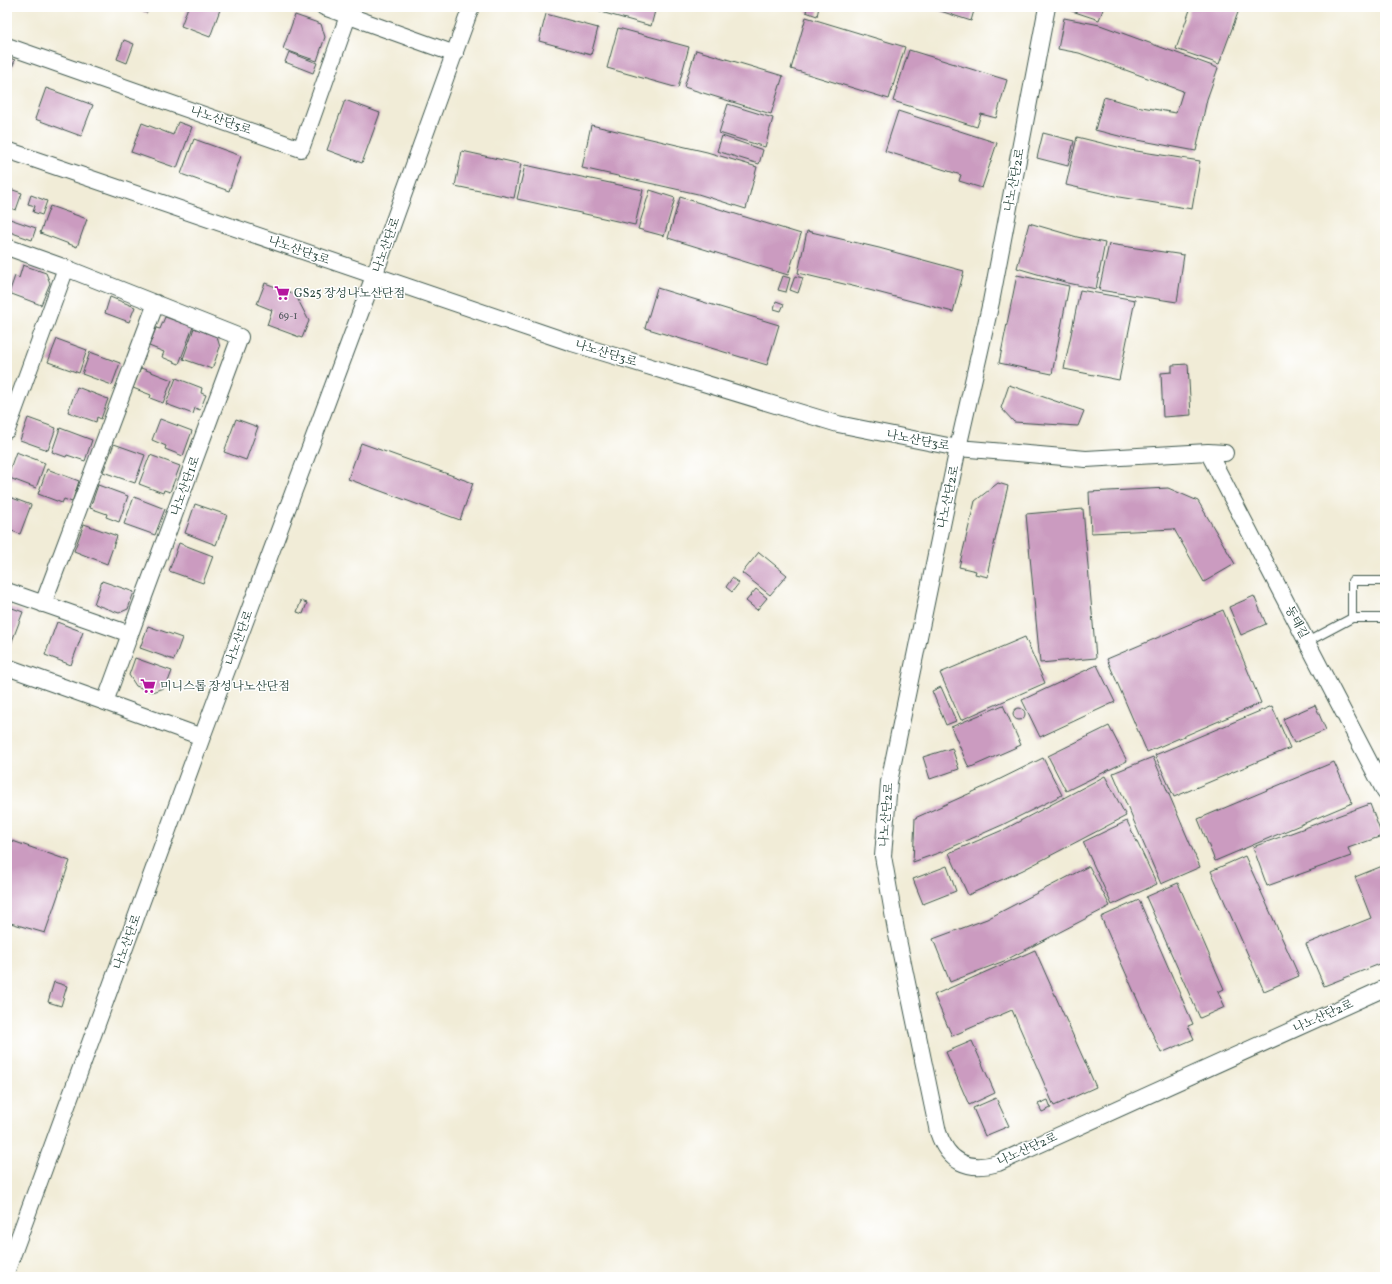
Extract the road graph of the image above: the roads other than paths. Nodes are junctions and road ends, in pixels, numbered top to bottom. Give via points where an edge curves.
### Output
1 (324, 7) edge
2 (471, 7) edge
3 (1047, 7) edge
4 (348, 16) junction
5 (7, 46) edge
6 (455, 54) junction
7 (7, 150) edge
8 (7, 247) edge
9 (66, 268) junction
10 (374, 276) junction
11 (156, 303) junction
12 (7, 430) edge
13 (958, 448) junction
14 (1208, 452) junction
15 (1225, 453) dead end
16 (1385, 581) edge
17 (7, 591) edge
18 (43, 604) junction
19 (1352, 618) junction
20 (1385, 618) edge
21 (130, 634) junction
22 (1307, 642) junction
23 (7, 667) edge
24 (106, 702) junction
25 (202, 737) junction
26 (1385, 792) edge
27 (1385, 988) edge
28 (7, 1270) edge

1 - 4 street
2 - 6 street, 나노산단로
3 - 13 street, 나노산단2로 via 991,302
4 - 5 street, 나노산단5로 via 301,149
4 - 6 street
6 - 10 street, 나노산단로
7 - 10 street, 나노산단3로
8 - 9 street, 나노산단1로
9 - 11 street, 나노산단1로
9 - 12 street
10 - 13 street, 나노산단3로 via 572,343 838,424
10 - 25 street, 나노산단로
11 - 18 street
11 - 21 street, 나노산단1로 via 240,337
13 - 14 street, 나노산단3로 via 1086,459
13 - 27 street, 나노산단2로 via 888,782 883,856 938,1132 942,1144 950,1155 960,1162 973,1166 998,1163
14 - 15 street, 나노산단3로
14 - 22 street, 동태길
16 - 19 lane via 1352,581
17 - 18 street
18 - 21 street
19 - 20 lane
19 - 22 lane
21 - 24 street
22 - 26 street, 동태길
23 - 24 street
24 - 25 street
25 - 28 street, 나노산단로

